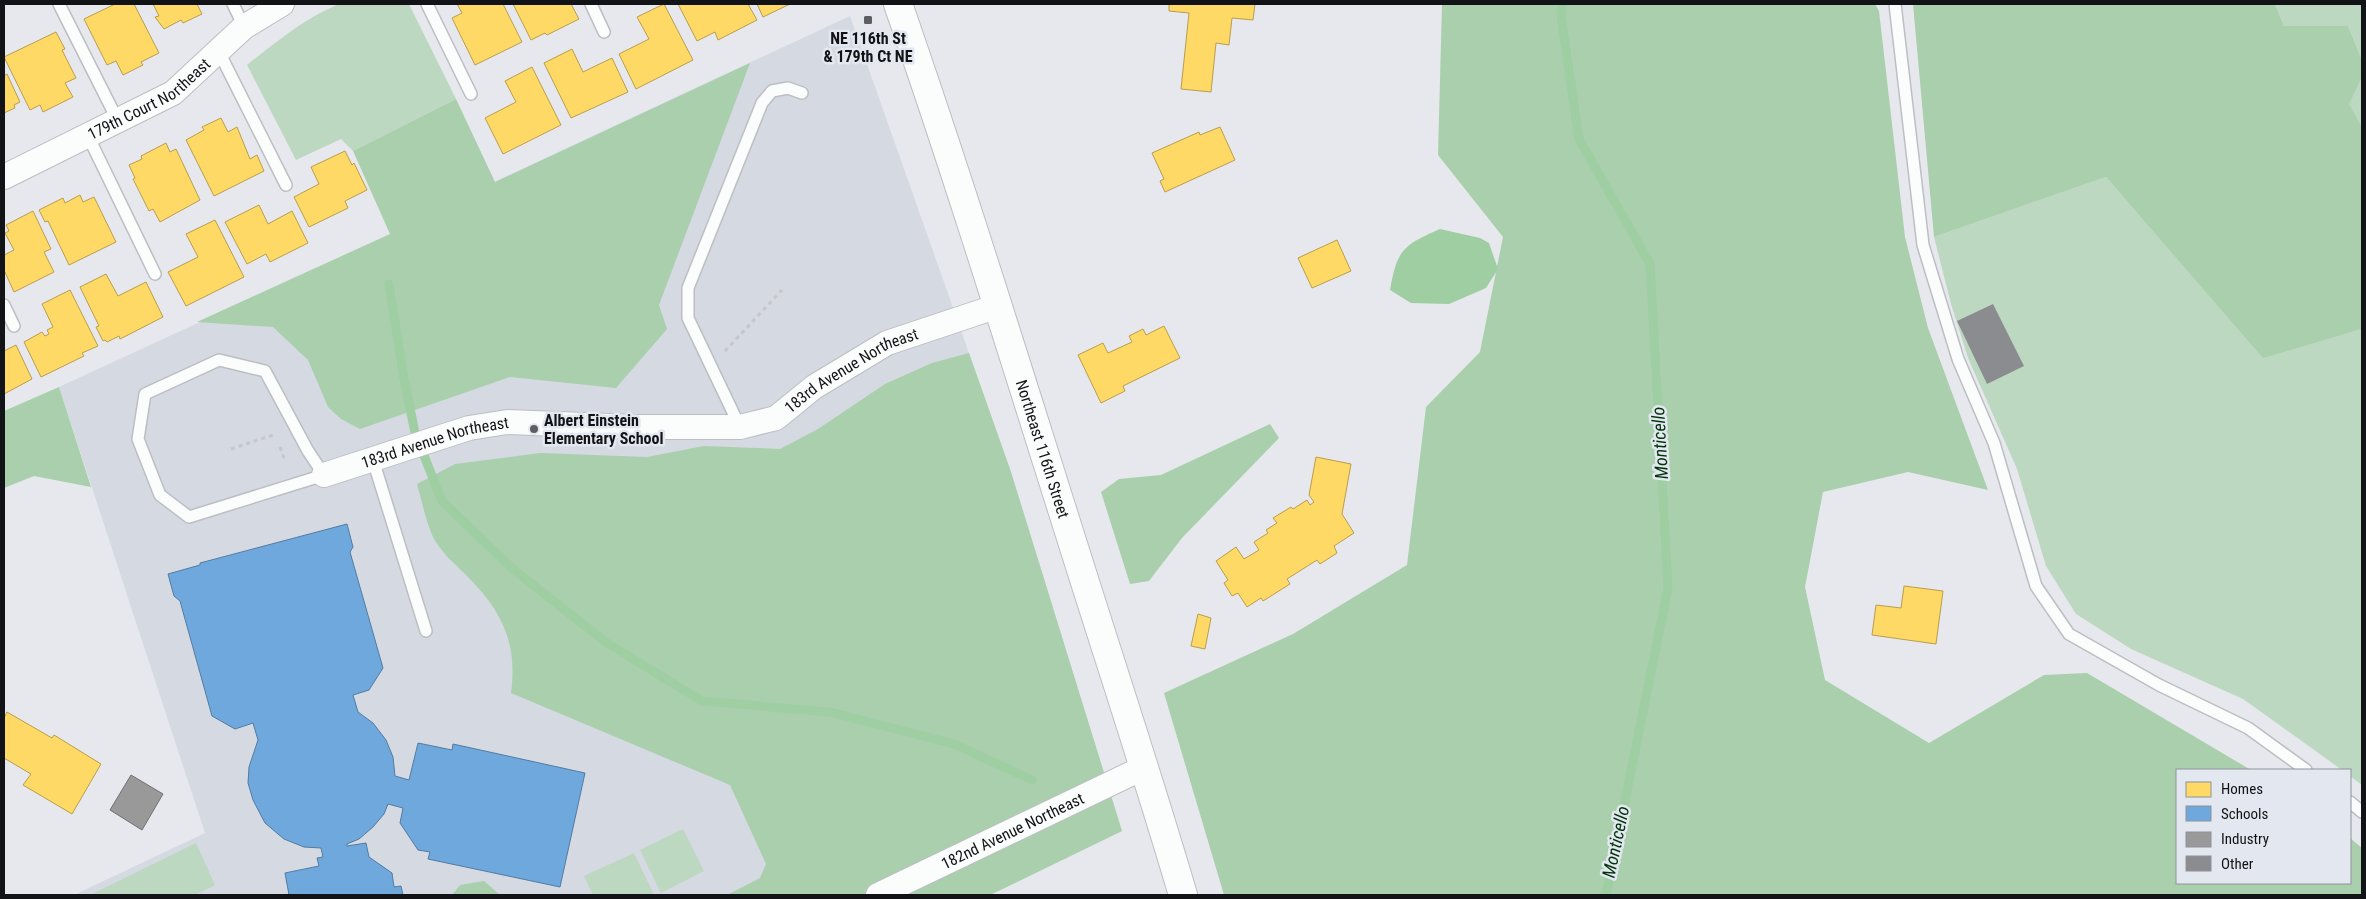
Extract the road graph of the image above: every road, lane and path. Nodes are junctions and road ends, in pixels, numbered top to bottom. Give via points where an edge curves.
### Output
1 (59, 4) edge
2 (233, 4) edge
3 (282, 4) edge
4 (428, 4) edge
5 (591, 4) edge
6 (898, 4) edge
7 (1895, 4) edge
8 (244, 27) junction
9 (604, 32) dead end
10 (219, 52) junction
11 (802, 93) dead end
12 (471, 94) dead end
13 (118, 121) junction
14 (88, 136) junction
15 (4, 177) edge
16 (286, 185) dead end
17 (155, 274) dead end
18 (782, 290) dead end
19 (4, 305) edge
20 (998, 306) junction
21 (14, 326) dead end
22 (725, 351) dead end
23 (740, 427) junction
24 (276, 434) dead end
25 (232, 449) dead end
26 (374, 460) junction
27 (324, 475) junction
28 (426, 631) dead end
29 (1145, 767) junction
30 (2305, 769) edge
31 (2351, 803) edge
32 (2362, 812) edge
33 (878, 895) edge
34 (1183, 895) edge

1 - 13 lane
2 - 8 lane
3 - 8 street, 179th Court Northeast
4 - 12 lane
5 - 9 lane
6 - 20 street, Northeast 116th Street
7 - 30 lane via 1923,245 1958,359 1994,443 2036,586 2068,634 2159,685 2248,728
8 - 10 street, 179th Court Northeast
10 - 13 street, 179th Court Northeast via 173,93
10 - 16 lane
11 - 23 lane via 788,88 772,91 762,103 688,288 688,318
13 - 14 street, 179th Court Northeast
14 - 15 street, 179th Court Northeast
14 - 17 lane
18 - 22 path
19 - 21 lane
20 - 23 street, 183rd Avenue Northeast via 887,343 814,387 776,418
20 - 29 street, Northeast 116th Street
23 - 26 street, 183rd Avenue Northeast via 507,422 469,428
24 - 25 path
26 - 27 street, 183rd Avenue Northeast
26 - 28 lane
27 - 27 lane via 265,370 219,360 145,394 138,439 160,495 189,518
29 - 33 street, 182nd Avenue Northeast
29 - 34 street, Northeast 116th Street
31 - 32 lane

